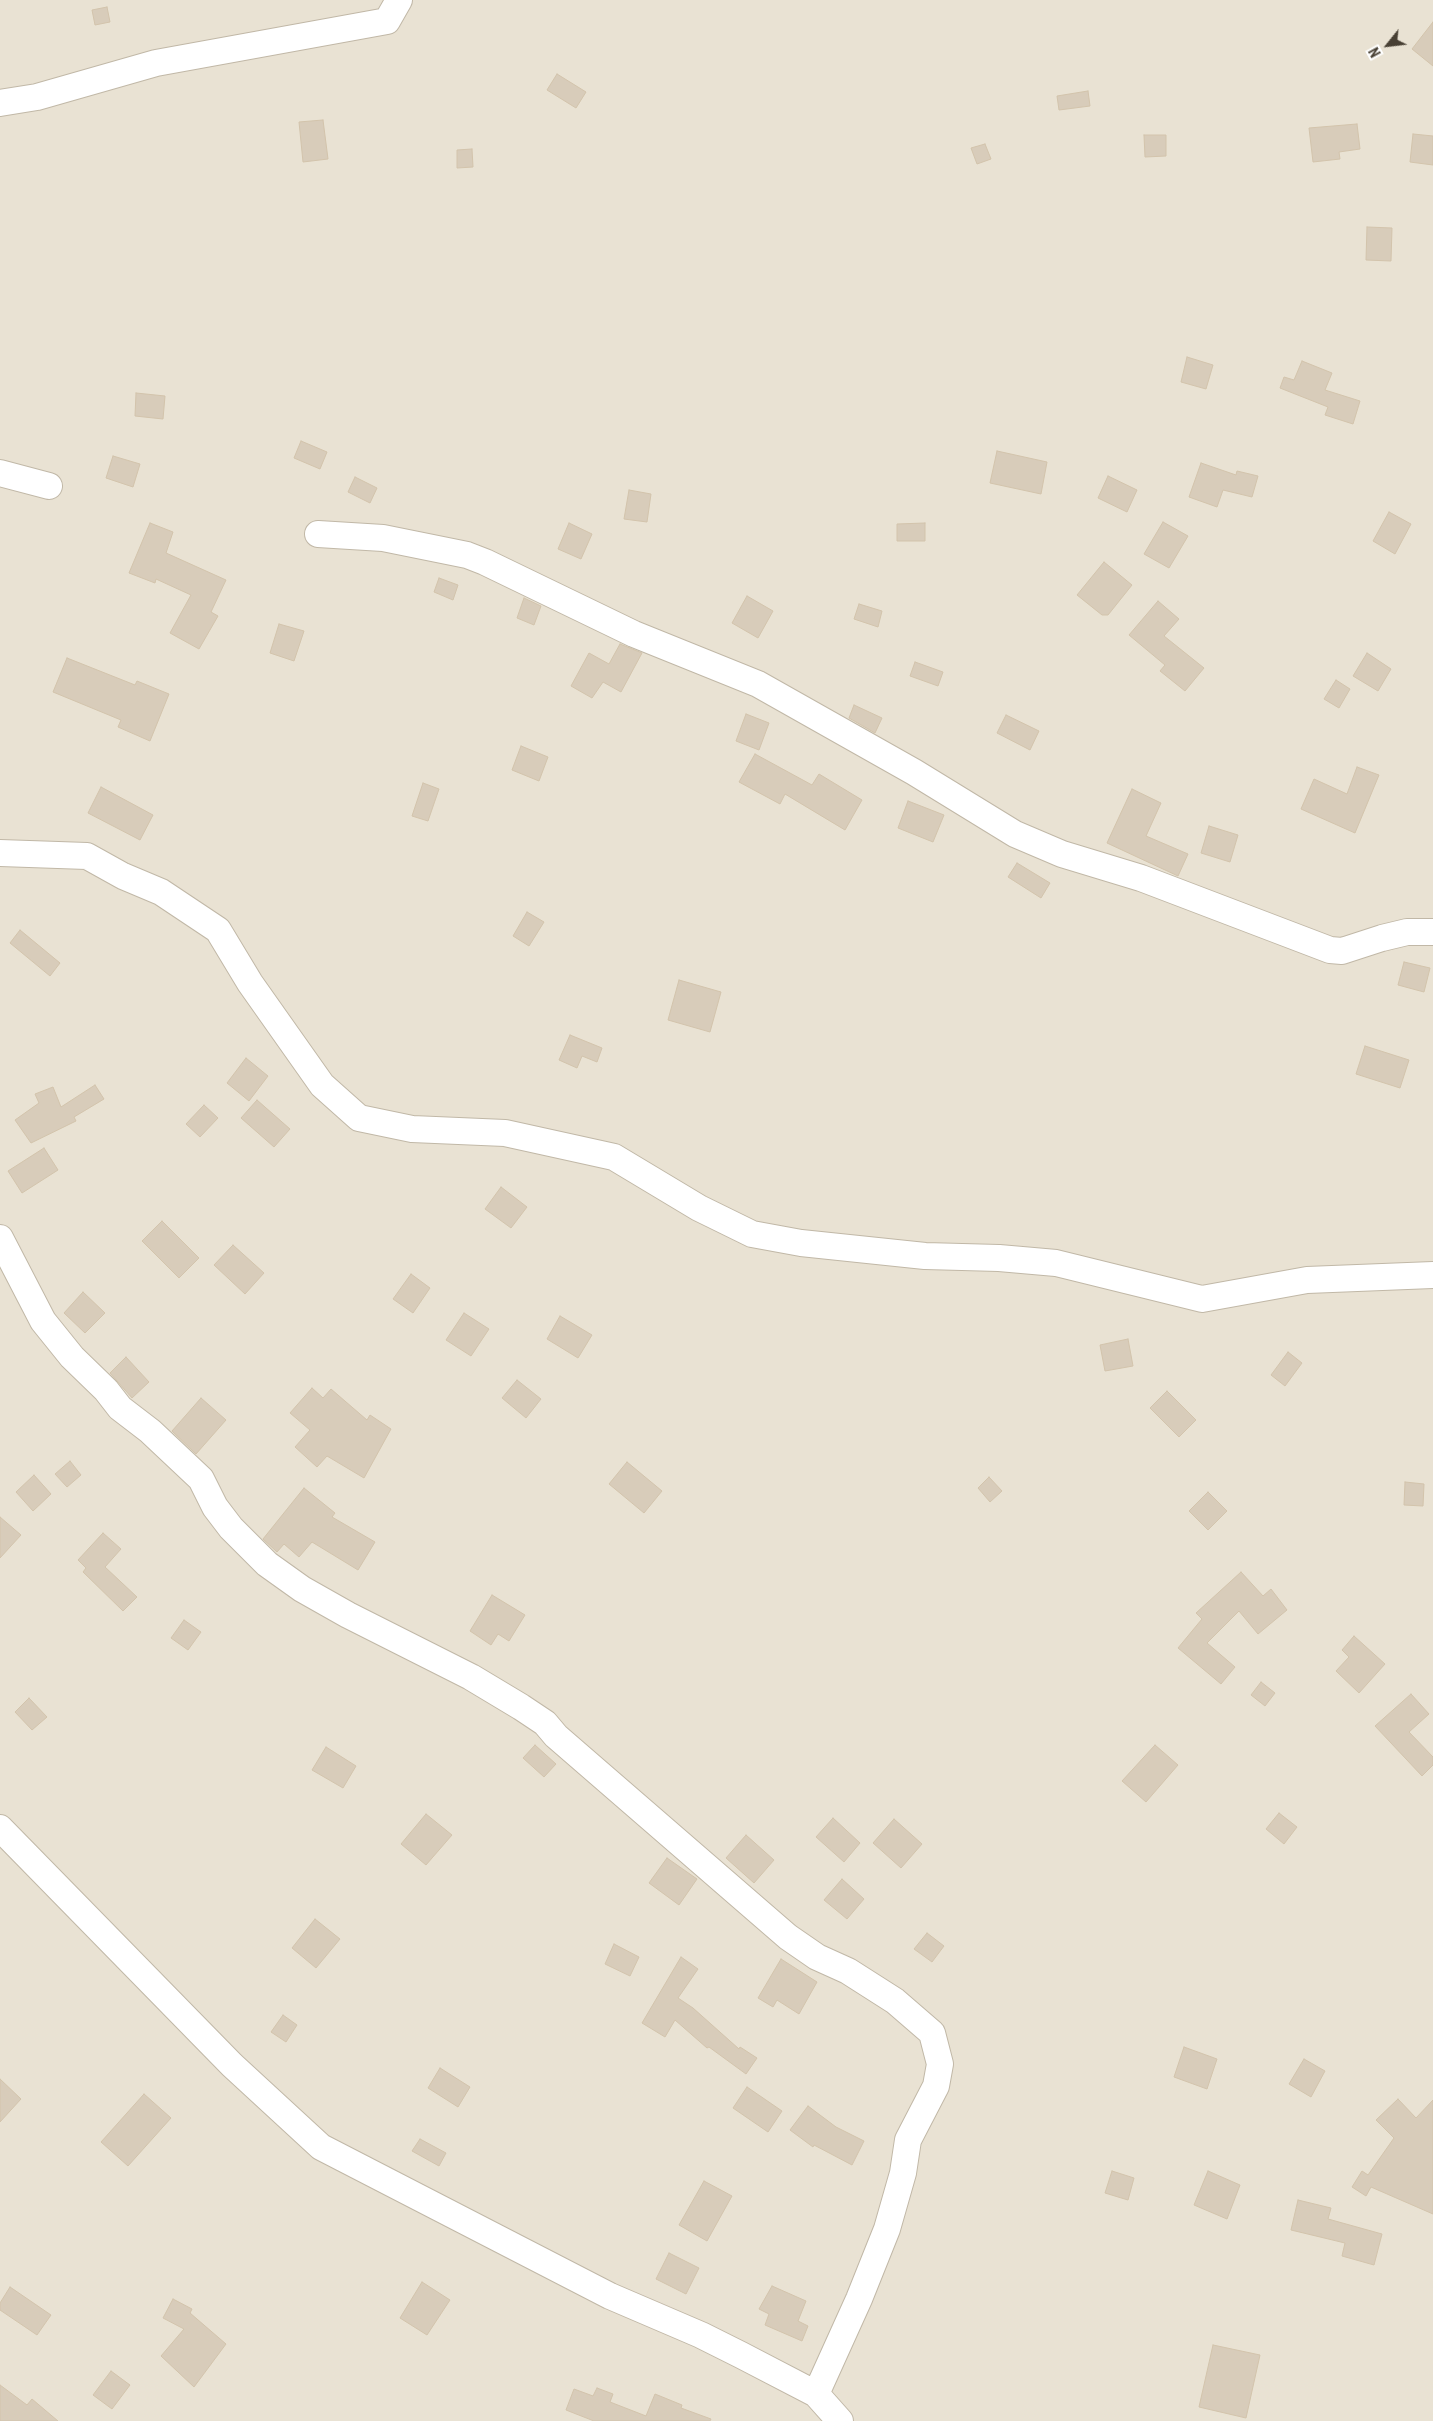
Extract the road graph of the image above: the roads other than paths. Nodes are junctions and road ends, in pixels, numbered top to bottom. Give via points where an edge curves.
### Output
1 (398, 0) edge
2 (0, 103) edge
3 (0, 474) edge
4 (49, 486) dead end
5 (318, 534) dead end
6 (0, 853) edge
7 (1433, 932) edge
8 (0, 1238) edge
9 (1433, 1275) edge
10 (0, 1828) edge
11 (816, 2394) junction
12 (840, 2421) edge

1 - 2 street via 387,21 156,63 37,97
3 - 4 street
5 - 7 street via 383,538 485,562 634,634 758,684 914,772 1015,834 1062,854 1141,878 1330,950 1342,951 1407,932
6 - 9 street via 87,856 122,876 161,892 218,930 322,1085 360,1118 412,1129 505,1133 614,1156 699,1208 752,1234 801,1243 925,1256 1056,1263 1202,1300 1307,1280
8 - 11 street via 44,1321 72,1356 120,1408 201,1479 215,1507 231,1528 267,1564 302,1589 348,1615 521,1706 545,1723 788,1937 895,2001 932,2033 940,2064 936,2086 908,2140 903,2173 883,2238
10 - 11 street via 220,2053 321,2147 610,2296 701,2335
11 - 12 street

